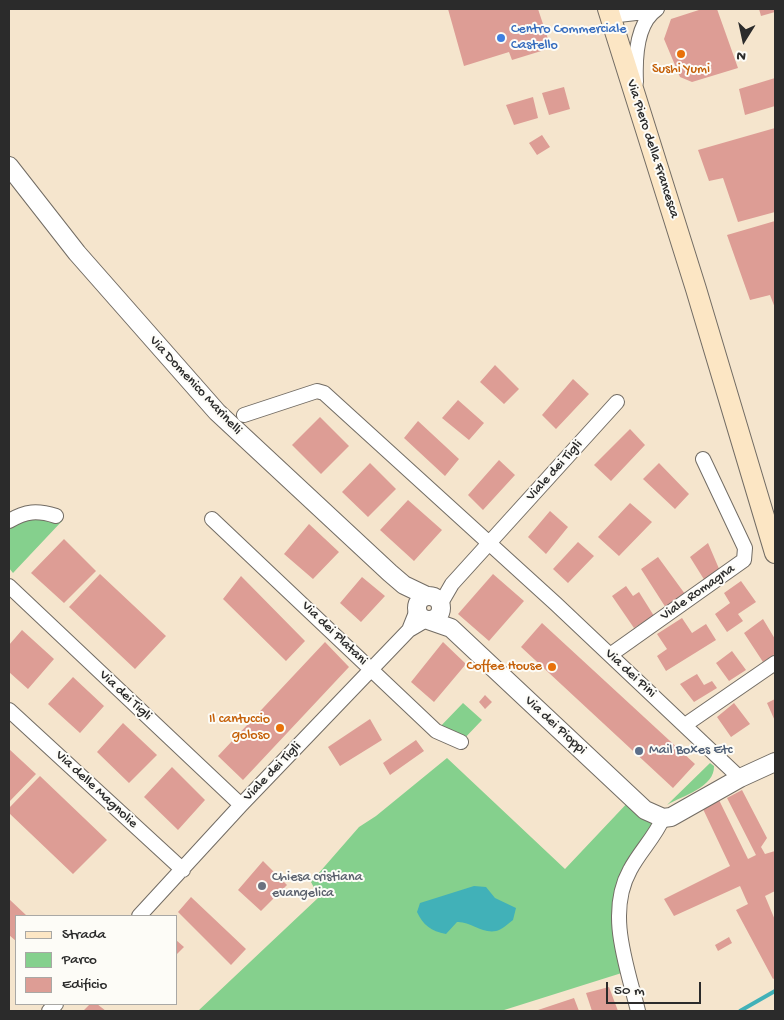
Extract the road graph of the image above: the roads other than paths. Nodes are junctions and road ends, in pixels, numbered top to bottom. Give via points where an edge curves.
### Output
1 (655, 10) edge
2 (612, 11) edge
3 (638, 105) junction
4 (9, 166) edge
5 (617, 402) dead end
6 (244, 414) dead end
7 (703, 459) dead end
8 (56, 516) dead end
9 (212, 519) dead end
10 (9, 521) edge
11 (490, 544) junction
12 (775, 554) edge
13 (9, 586) edge
14 (429, 607) junction
15 (610, 656) junction
16 (775, 664) edge
17 (371, 669) junction
18 (9, 710) edge
19 (685, 725) junction
20 (461, 742) dead end
21 (775, 762) edge
22 (740, 778) junction
23 (241, 805) junction
24 (663, 818) junction
25 (183, 870) junction
26 (140, 915) edge
27 (638, 1011) edge

1 - 2 street
1 - 3 street via 641,31 635,64
2 - 3 main road, Via Piero della Francesca
3 - 12 main road, Via Piero della Francesca
4 - 14 street, Via Domenico Marinelli via 89,267 217,412
5 - 11 street, Viale dei Tigli
6 - 11 street via 317,391 324,393
7 - 15 street, Viale Romagna via 745,548 744,560
8 - 10 street via 41,511 26,512
9 - 17 street, Via dei Platani
11 - 14 street, Viale dei Tigli
11 - 15 street, Via dei Pini
13 - 23 street, Via dei Tigli
14 - 17 street, Viale dei Tigli
14 - 24 street, Via dei Pioppi via 645,810
15 - 19 street, Via dei Pini
16 - 19 street
17 - 20 street, Via dei Platani via 436,731
17 - 23 street, Viale dei Tigli
18 - 25 street, Via delle Magnolie
19 - 22 street, Via dei Pini
21 - 22 street
22 - 24 street via 683,812
23 - 25 street, Viale dei Tigli
24 - 27 street via 629,872 621,898 618,928
25 - 26 street, Viale dei Tigli

